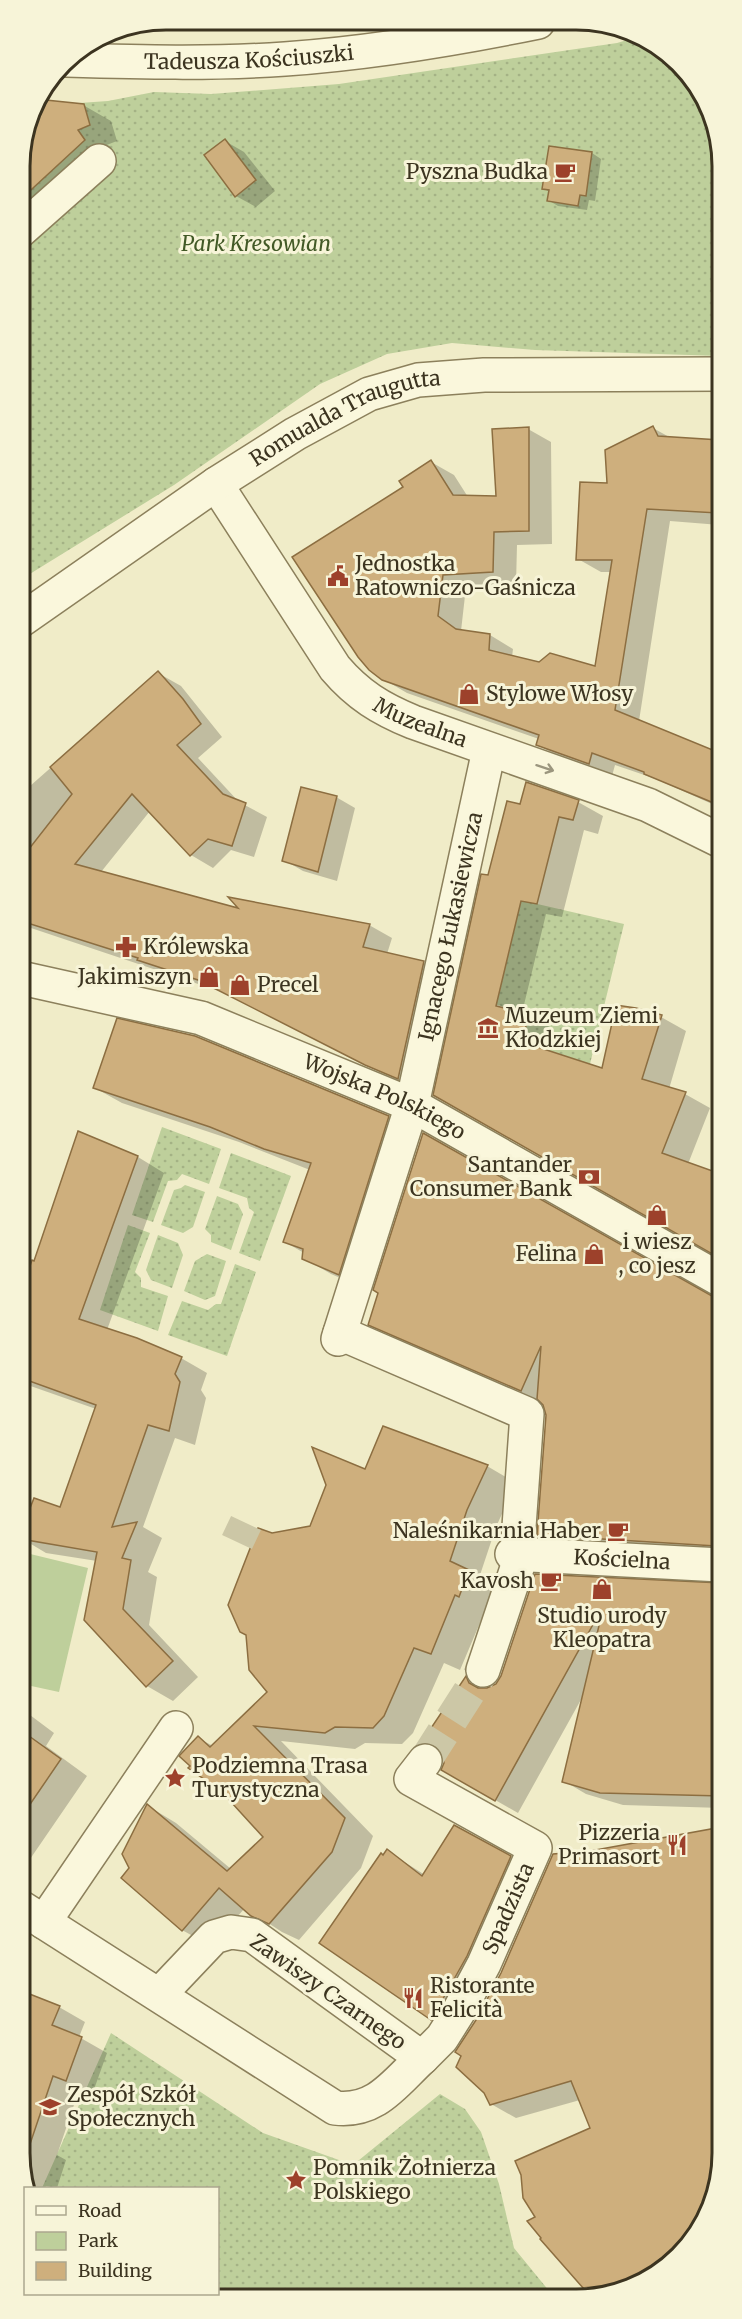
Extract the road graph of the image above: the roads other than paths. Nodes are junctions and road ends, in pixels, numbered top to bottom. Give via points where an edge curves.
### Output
1 (493, 30) edge
2 (80, 60) edge
3 (99, 161) dead end
4 (30, 222) edge
5 (712, 374) edge
6 (216, 484) junction
7 (30, 614) edge
8 (489, 750) junction
9 (712, 837) edge
10 (30, 980) edge
11 (412, 1105) junction
12 (712, 1275) edge
13 (517, 1555) junction
14 (712, 1565) edge
15 (483, 1670) tunnel mouth
16 (176, 1728) dead end
17 (424, 1761) tunnel mouth
18 (33, 1915) edge
19 (159, 1995) junction
20 (422, 2058) junction

1 - 2 street, Tadeusza Kościuszki via 287,59
3 - 4 street
5 - 6 street, Romualda Traugutta via 484,375 418,380 369,394
6 - 7 street, Romualda Traugutta
6 - 8 street, Muzealna via 350,685 388,712
8 -> 9 street, Muzealna via 648,805
8 - 11 street, Ignacego Łukasiewicza
10 - 11 street, Wojska Polskiego via 201,1018
11 - 12 street, Wojska Polskiego
11 - 13 street, Ignacego Łukasiewicza via 339,1336 527,1414
13 - 14 street, Kościelna
13 - 15 street
16 - 18 street
17 - 20 street, Spadzista via 411,1779 536,1848 459,2011 442,2038
18 - 19 street, Zawiszy Czarnego
19 - 20 street, Zawiszy Czarnego via 335,2108 352,2110 371,2104
19 - 20 street, Zawiszy Czarnego via 214,1937 231,1932 252,1935

